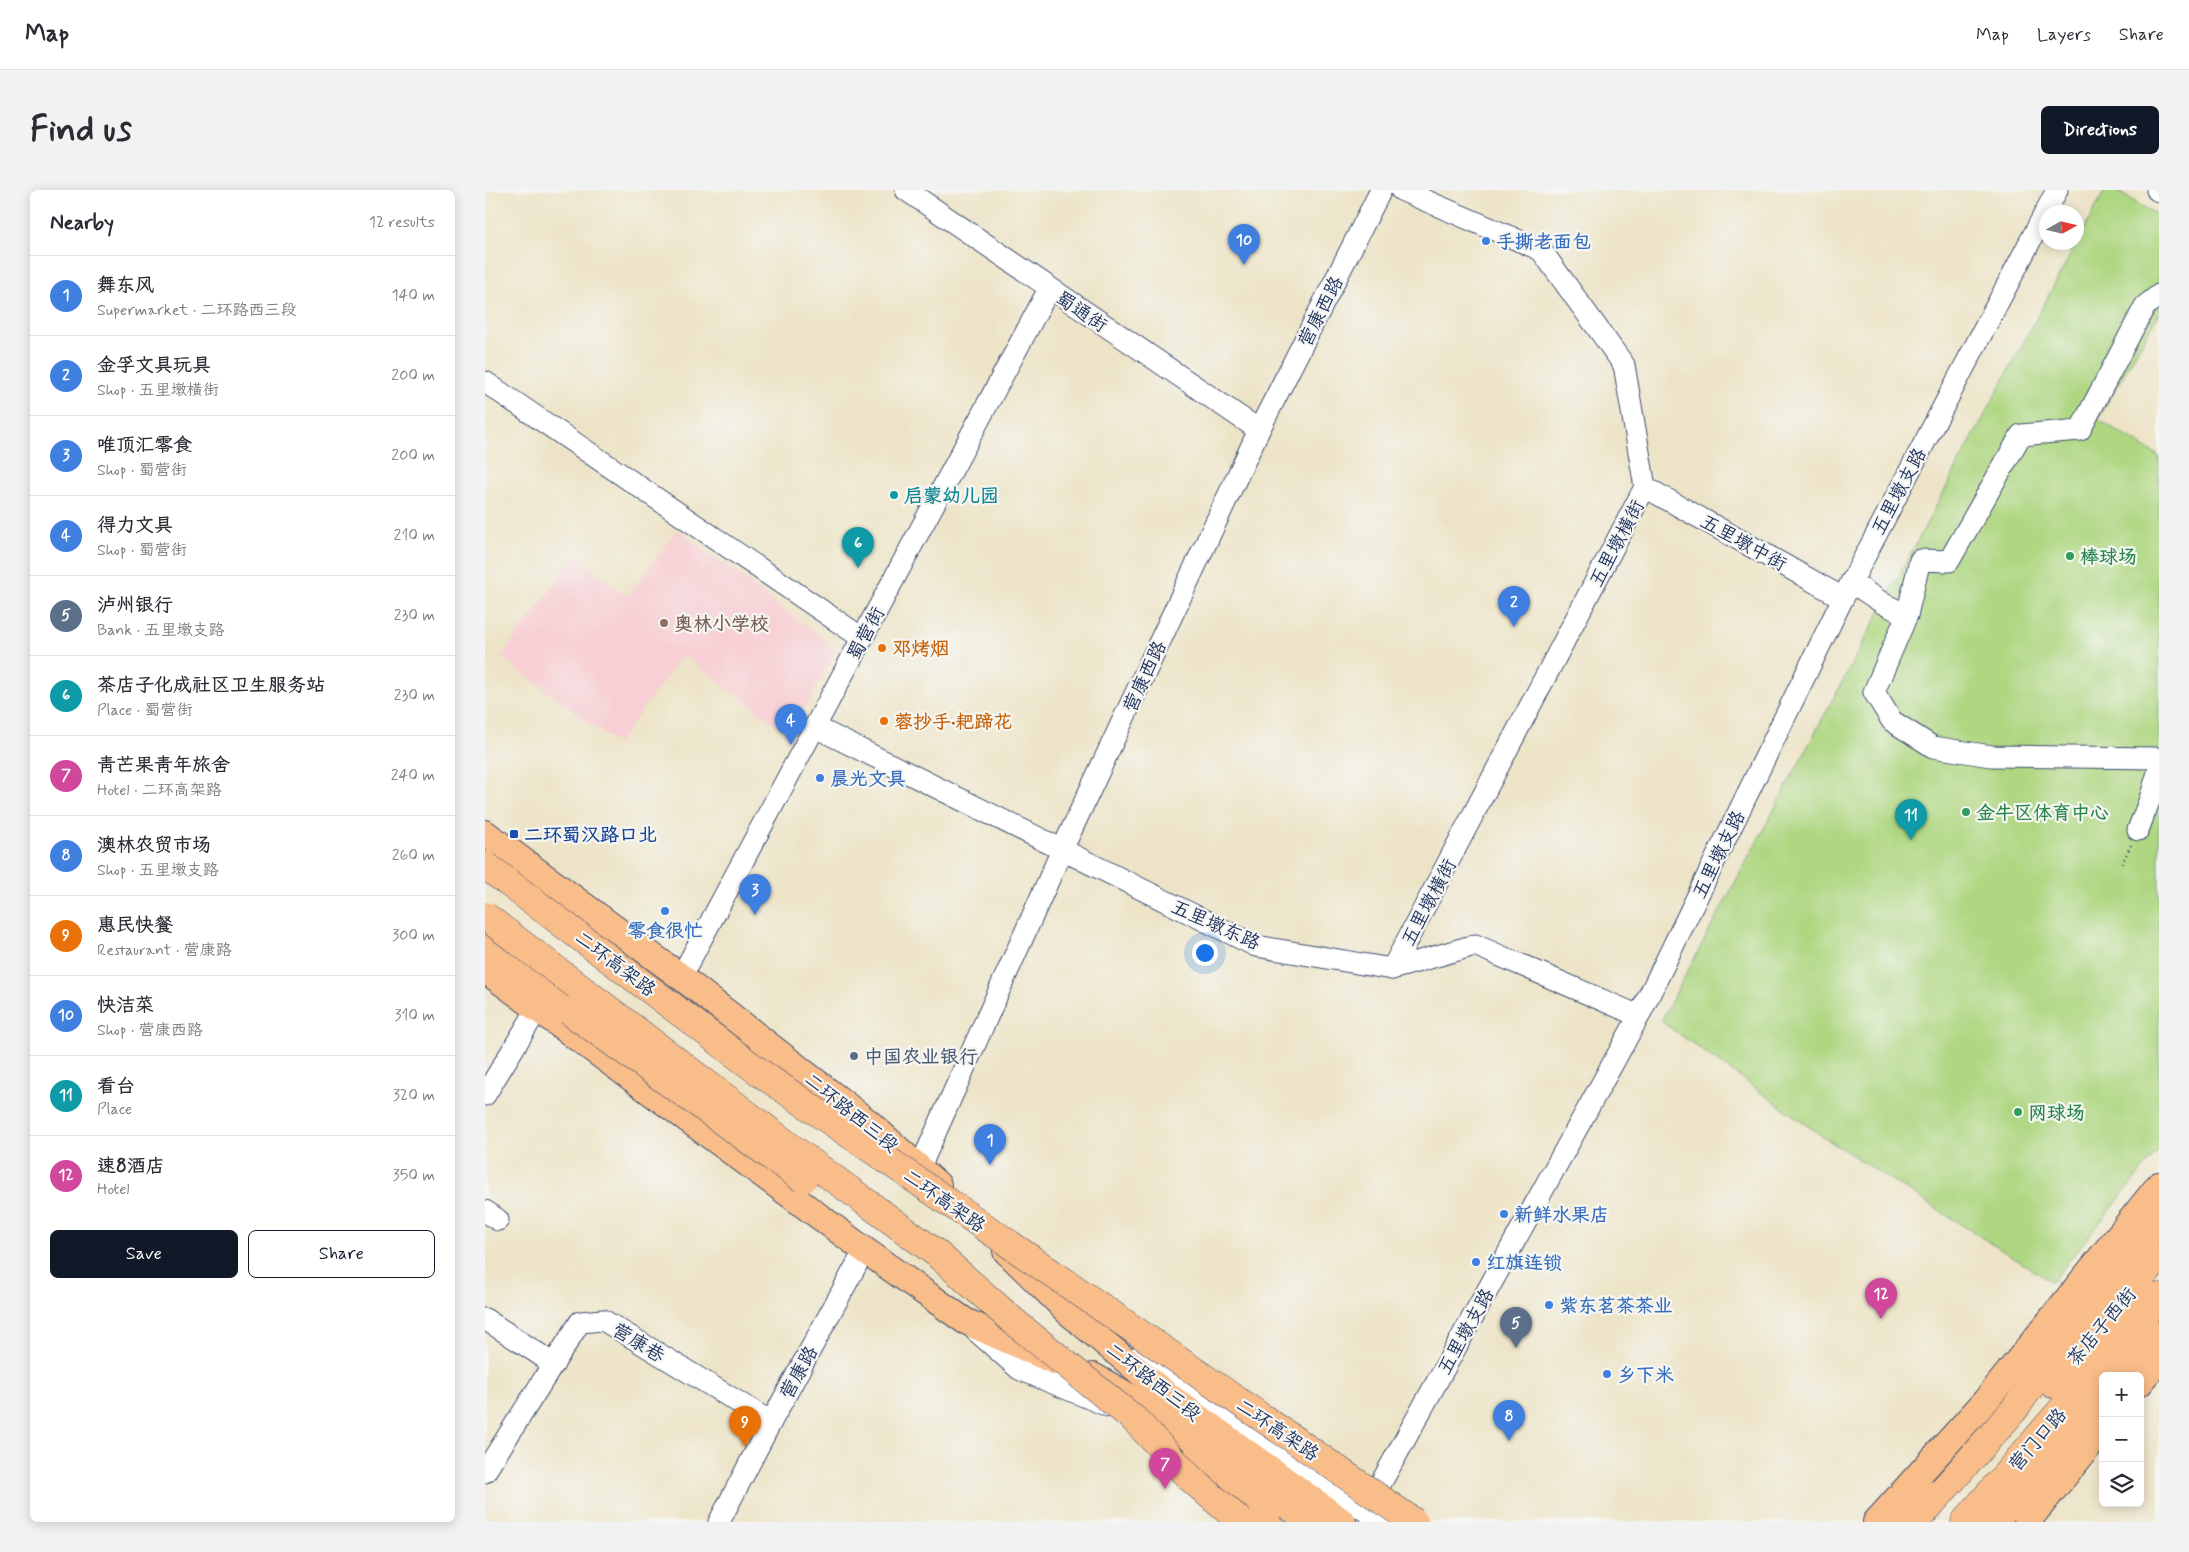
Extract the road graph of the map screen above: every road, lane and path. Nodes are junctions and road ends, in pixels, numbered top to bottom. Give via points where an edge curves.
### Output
1 (906, 190) edge
2 (1381, 190) edge
3 (1401, 190) edge
4 (2057, 190) edge
5 (1049, 288) junction
6 (2159, 295) edge
7 (485, 382) edge
8 (1259, 430) junction
9 (1645, 487) junction
10 (1847, 590) junction
11 (1907, 615) junction
12 (862, 638) junction
13 (815, 727) junction
14 (2159, 758) edge
15 (2159, 769) edge
16 (2137, 830) dead end
17 (485, 833) edge
18 (1062, 850) junction
19 (485, 865) edge
20 (485, 916) edge
21 (485, 949) edge
22 (1392, 969) junction
23 (485, 970) edge
24 (681, 977) junction
25 (538, 1008) junction
26 (1639, 1016) junction
27 (485, 1095) edge
28 (920, 1167) junction
29 (2159, 1185) edge
30 (2159, 1218) edge
31 (866, 1251) junction
32 (2159, 1256) edge
33 (2159, 1297) edge
34 (1068, 1312) junction
35 (2083, 1314) junction
36 (485, 1320) edge
37 (1012, 1320) junction
38 (965, 1321) junction
39 (2159, 1335) edge
40 (2159, 1339) edge
41 (2159, 1360) edge
42 (554, 1364) junction
43 (2116, 1366) edge
44 (2133, 1372) edge
45 (2061, 1374) joint
46 (2144, 1378) edge
47 (2099, 1403) edge
48 (1149, 1406) junction
49 (2099, 1416) edge
50 (771, 1422) junction
51 (2099, 1434) edge
52 (485, 1472) edge
53 (1374, 1516) edge
54 (719, 1522) edge
55 (1241, 1522) edge
56 (1249, 1522) edge
57 (1267, 1522) edge
58 (1309, 1522) edge
59 (1343, 1522) edge
60 (1414, 1522) edge
61 (1876, 1522) edge
62 (1893, 1522) edge
63 (1915, 1522) edge
64 (1939, 1522) edge
65 (1965, 1522) edge
66 (1993, 1522) edge
67 (2012, 1522) edge
68 (2027, 1522) edge

1 - 5 street, 蜀通街
2 - 8 street, 营康西路
3 - 9 street, 五里墩横街 via 1541,250 1624,365
4 - 10 street, 五里墩支路
5 - 8 street, 蜀通街
5 - 12 street, 蜀营街
6 - 11 street via 2145,306 2080,430 2021,435 1949,561 1921,560
7 - 12 street
8 - 18 street, 营康西路
9 - 10 street, 五里墩中街
9 - 22 street, 五里墩横街
10 - 11 street, 五里墩中街
10 - 26 street, 五里墩支路
11 - 14 street via 1874,692 1892,721 1933,747 1991,756
12 - 13 street, 蜀营街
13 - 18 street, 五里墩东路
13 - 24 street, 蜀营街
15 - 16 street
17 - 24 main road, 二环路西三段
18 - 22 street, 五里墩东路 via 1256,946
18 - 28 street, 营康西路
19 - 60 highway, 二环高架路, bridge via 759,1072
20 - 37 highway, bridge via 936,1253
21 - 37 highway, bridge via 760,1149 926,1265
22 - 26 street, 五里墩东路 via 1475,945
23 - 25 main road, 二环路西三段
24 - 28 main road, 二环路西三段 via 868,1122
25 - 27 street
25 - 31 main road, 二环路西三段
26 - 53 street, 五里墩支路
28 - 34 main road, 二环路西三段
29 - 61 main road via 1988,1398
30 - 35 highway
31 - 38 main road, 二环路西三段
31 - 50 street, 营康路
32 - 45 highway, 茶店子西街
33 - 43 highway
34 - 48 main road, 二环路西三段
34 - 53 street
35 - 62 highway
35 - 63 highway via 2013,1411
36 - 42 street
37 - 48 highway, bridge
38 - 48 main road, 二环路西三段 via 1101,1380
38 - 56 street via 1019,1369 1107,1404
39 - 43 highway
40 - 44 highway
41 - 46 main road
42 - 50 street, 营康巷 via 580,1322 603,1320
42 - 52 street, 营康巷
43 - 65 highway, 营门口路
45 - 64 highway, 营门口路
47 - 66 highway
48 - 55 highway, bridge via 1189,1477
48 - 57 highway, bridge
48 - 58 main road, 二环路西三段
48 - 59 main road, 二环路西三段
49 - 67 highway
50 - 54 street, 营康路
51 - 68 main road

